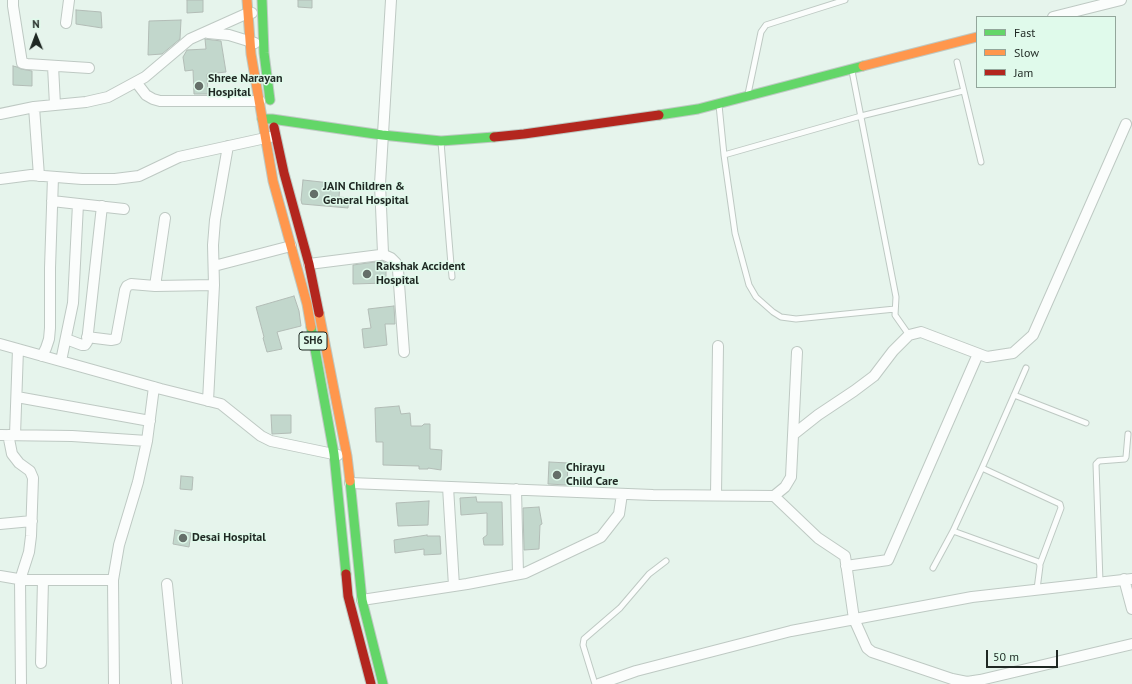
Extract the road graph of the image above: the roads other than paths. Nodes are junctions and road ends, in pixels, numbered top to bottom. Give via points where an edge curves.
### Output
1 (13, 0) edge
2 (69, 0) edge
3 (247, 0) edge
4 (262, 0) edge
5 (391, 0) edge
6 (845, 0) edge
7 (1121, 0) edge
8 (262, 12) junction
9 (248, 13) junction
10 (1057, 16) edge
11 (66, 23) dead end
12 (202, 33) junction
13 (976, 37) edge
14 (251, 42) junction
15 (263, 45) junction
16 (957, 62) dead end
17 (53, 66) junction
18 (89, 68) dead end
19 (852, 70) junction
20 (136, 82) junction
21 (963, 91) junction
22 (748, 97) junction
23 (260, 101) junction
24 (719, 104) junction
25 (55, 106) junction
26 (34, 107) junction
27 (0, 114) edge
28 (861, 116) junction
29 (262, 119) junction
30 (272, 119) junction
31 (1126, 124) dead end
32 (382, 135) junction
33 (276, 136) junction
34 (265, 138) junction
35 (441, 141) junction
36 (228, 146) junction
37 (724, 156) junction
38 (981, 162) dead end
39 (39, 176) junction
40 (53, 177) junction
41 (0, 179) edge
42 (52, 201) junction
43 (78, 204) junction
44 (102, 206) junction
45 (124, 209) dead end
46 (165, 218) dead end
47 (291, 246) junction
48 (382, 254) junction
49 (309, 264) junction
50 (214, 266) junction
51 (452, 277) dead end
52 (214, 284) junction
53 (155, 286) junction
54 (895, 309) junction
55 (909, 335) junction
56 (87, 337) junction
57 (66, 339) junction
58 (0, 344) edge
59 (718, 346) dead end
60 (18, 350) junction
61 (404, 352) dead end
62 (797, 352) dead end
63 (978, 354) junction
64 (42, 356) junction
65 (61, 361) junction
66 (1026, 368) dead end
67 (154, 387) junction
68 (1014, 395) junction
69 (16, 397) junction
70 (208, 401) junction
71 (150, 421) junction
72 (1086, 423) dead end
73 (794, 434) junction
74 (1128, 434) dead end
75 (8, 435) edge
76 (147, 441) junction
77 (334, 454) junction
78 (347, 456) junction
79 (982, 468) junction
80 (350, 483) junction
81 (448, 487) junction
82 (516, 489) junction
83 (622, 494) junction
84 (716, 495) junction
85 (774, 496) junction
86 (32, 521) junction
87 (0, 524) edge
88 (953, 531) junction
89 (666, 561) dead end
90 (1040, 564) junction
91 (846, 566) junction
92 (933, 568) dead end
93 (518, 574) junction
94 (0, 576) edge
95 (1128, 579) edge
96 (20, 580) junction
97 (43, 580) junction
98 (113, 580) junction
99 (1100, 582) junction
100 (167, 584) dead end
101 (454, 586) junction
102 (1037, 589) junction
103 (362, 600) junction
104 (1132, 609) edge
105 (854, 619) junction
106 (1132, 644) edge
107 (41, 663) dead end
108 (21, 684) edge
109 (114, 684) edge
110 (177, 684) edge
111 (371, 684) edge
112 (383, 684) edge
113 (595, 684) edge
114 (599, 684) edge

1 - 17 street via 22,63
2 - 11 street
3 - 9 main road, SH6
4 - 8 main road, SH6
5 - 32 street
6 - 22 lane via 769,23 763,28
7 - 10 street
8 - 9 street
8 - 15 main road, SH6
9 - 12 street
9 - 14 main road, SH6
12 - 14 street via 221,33
12 - 20 street via 190,39
13 - 19 main road
14 - 15 street
14 - 23 main road, SH6
15 - 30 main road, SH6
16 - 21 lane
17 - 18 street
17 - 25 street
19 - 22 main road
19 - 28 lane
20 - 23 street via 153,100
20 - 25 street via 108,97
21 - 28 lane
21 - 38 lane
22 - 24 main road
23 - 29 main road, SH6
24 - 35 main road via 524,134
24 - 37 lane
25 - 26 street
26 - 27 street
26 - 39 street
28 - 37 lane
28 - 54 lane via 896,297
29 - 30 main road
29 - 34 main road, SH6
30 - 32 main road
30 - 33 main road, SH6
31 - 63 street via 1032,335 1013,353 987,357
32 - 35 main road
32 - 48 street
33 - 34 street
33 - 49 main road, SH6
34 - 36 street
34 - 47 main road, SH6
35 - 51 lane
36 - 40 street via 179,157 139,176 108,179
36 - 50 street via 215,220
37 - 54 lane via 739,250 749,285 763,305 782,317 796,319
39 - 40 street
39 - 41 street via 22,175
40 - 42 street
42 - 43 street
42 - 64 street via 50,339
43 - 44 street
43 - 57 street via 74,298
44 - 45 street
44 - 56 street
46 - 53 street
47 - 50 street
47 - 77 main road, SH6 via 307,304
48 - 49 street
48 - 61 street via 391,258 398,270
49 - 78 main road, SH6
50 - 52 street
52 - 53 street
52 - 70 street
53 - 56 street via 127,286 116,338 110,340
54 - 55 lane via 896,318
55 - 63 street via 921,332
55 - 73 street via 874,376
56 - 57 street via 85,345 82,346
57 - 65 street
58 - 60 street
59 - 84 street
60 - 64 street
60 - 69 street
62 - 73 street
63 - 91 street via 888,560
64 - 65 street
65 - 67 street
66 - 68 lane
67 - 70 street
67 - 71 street
68 - 72 lane
68 - 79 lane
69 - 71 street
69 - 75 street
70 - 77 street via 221,404 271,441
71 - 76 street
73 - 85 street via 791,477 785,487
74 - 99 lane via 1125,459 1099,461 1096,464
75 - 76 street
75 - 86 street via 12,454 30,471 33,478
76 - 98 street via 119,545
77 - 78 street
77 - 111 main road, SH6 via 348,596
78 - 80 main road, SH6
79 - 88 lane
79 - 90 lane via 1060,504 1061,508
80 - 81 street
80 - 103 main road, SH6
81 - 82 street
81 - 101 street
82 - 83 street
82 - 93 street
83 - 84 street
83 - 93 street via 619,514 602,537
84 - 85 street
85 - 91 street via 818,538 845,556
86 - 87 street
86 - 96 street via 29,552
88 - 90 lane
88 - 92 lane
89 - 113 lane via 649,574 620,608 584,639 583,645
90 - 102 lane
91 - 105 street
93 - 101 street
94 - 96 street
95 - 99 street
95 - 104 street
96 - 97 street
96 - 108 street
97 - 98 street
97 - 107 street
98 - 109 street
99 - 102 street
100 - 110 street
101 - 103 street
102 - 105 street via 972,597
103 - 112 main road, SH6
105 - 106 street via 867,648 872,652 967,682
105 - 114 street via 791,631 636,671

